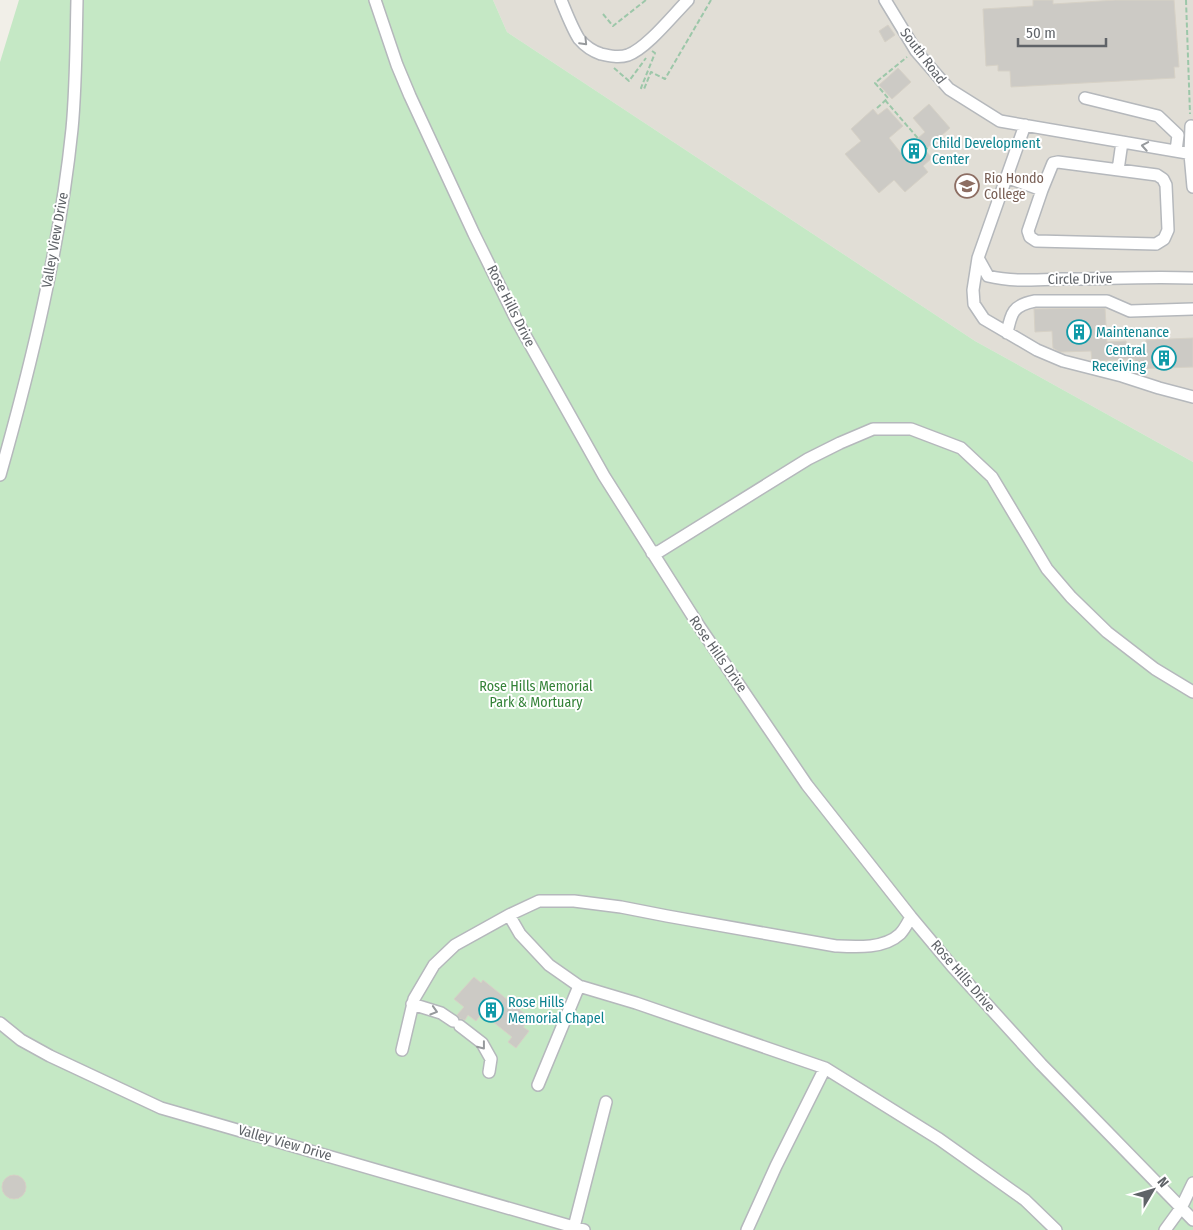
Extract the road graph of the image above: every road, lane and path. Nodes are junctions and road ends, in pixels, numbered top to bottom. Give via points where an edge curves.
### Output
1 (77, 0) edge
2 (375, 0) edge
3 (561, 0) edge
4 (646, 0) edge
5 (688, 0) edge
6 (710, 0) edge
7 (885, 0) edge
8 (1186, 0) edge
9 (603, 14) dead end
10 (652, 51) dead end
11 (911, 54) dead end
12 (646, 58) dead end
13 (614, 68) dead end
14 (1085, 98) dead end
15 (885, 100) junction
16 (877, 108) dead end
17 (1025, 125) junction
18 (1191, 126) joint
19 (1122, 142) junction
20 (928, 150) dead end
21 (1176, 151) junction
22 (1192, 154) edge
23 (1118, 170) junction
24 (1006, 177) junction
25 (1193, 187) edge
26 (1042, 190) junction
27 (978, 258) junction
28 (1193, 278) edge
29 (1193, 308) edge
30 (1007, 334) junction
31 (1193, 397) edge
32 (0, 475) edge
33 (652, 553) junction
34 (1193, 692) edge
35 (509, 915) junction
36 (911, 917) junction
37 (579, 986) junction
38 (412, 1004) junction
39 (0, 1023) edge
40 (402, 1050) dead end
41 (825, 1068) junction
42 (489, 1072) dead end
43 (538, 1085) dead end
44 (606, 1102) dead end
45 (1193, 1184) edge
46 (1181, 1208) junction
47 (1193, 1220) edge
48 (579, 1228) edge
49 (748, 1230) edge
50 (1056, 1230) edge
51 (1165, 1230) edge

1 - 32 street, Valley View Drive via 72,128 64,184 34,352
2 - 33 street, Rose Hills Drive via 410,96 517,321 581,436
3 -> 5 street via 578,37 586,46 595,52 613,56 630,54 644,45
4 - 9 path via 613,26
6 - 10 path via 665,79 651,72 644,89 641,88 655,53
7 - 17 street, South Road via 916,51 949,89 1000,121
8 - 18 path
11 - 15 path via 874,83 888,98
12 - 13 path via 629,81
14 - 21 street via 1158,116 1178,135
15 - 16 path
15 - 20 path
17 - 19 street
17 - 24 street
18 - 22 street
21 -> 19 street
19 - 23 street
21 - 22 street
22 - 25 street
23 - 26 street via 1053,163
23 - 26 street via 1157,175 1163,179 1168,230 1164,239 1156,244 1036,241 1028,231
24 - 26 street
24 - 27 street
27 - 28 street, Circle Drive via 988,276 1006,280
27 - 30 street via 972,290 974,304 984,320
29 - 30 street via 1130,311 1106,301 1035,301 1025,303 1010,316
30 - 31 street via 1062,361
33 - 34 street via 840,443 873,429 911,430 961,448 992,477 1047,569 1071,597 1155,669
33 - 36 street, Rose Hills Drive via 789,760
35 - 36 street via 539,901 574,901 857,948 884,943 900,934
35 - 37 street via 520,934 549,965
35 - 38 street via 455,945 434,965
36 - 46 street, Rose Hills Drive via 1041,1064
37 - 41 street
37 - 43 street
38 - 40 street
38 -> 42 street via 441,1013 482,1043 491,1059
39 - 48 street, Valley View Drive via 21,1040 50,1056 161,1108
41 - 49 street
41 - 50 street via 939,1139 1025,1200
44 - 48 street
45 - 46 street
46 - 47 street, Rose Hills Drive
46 - 51 street

